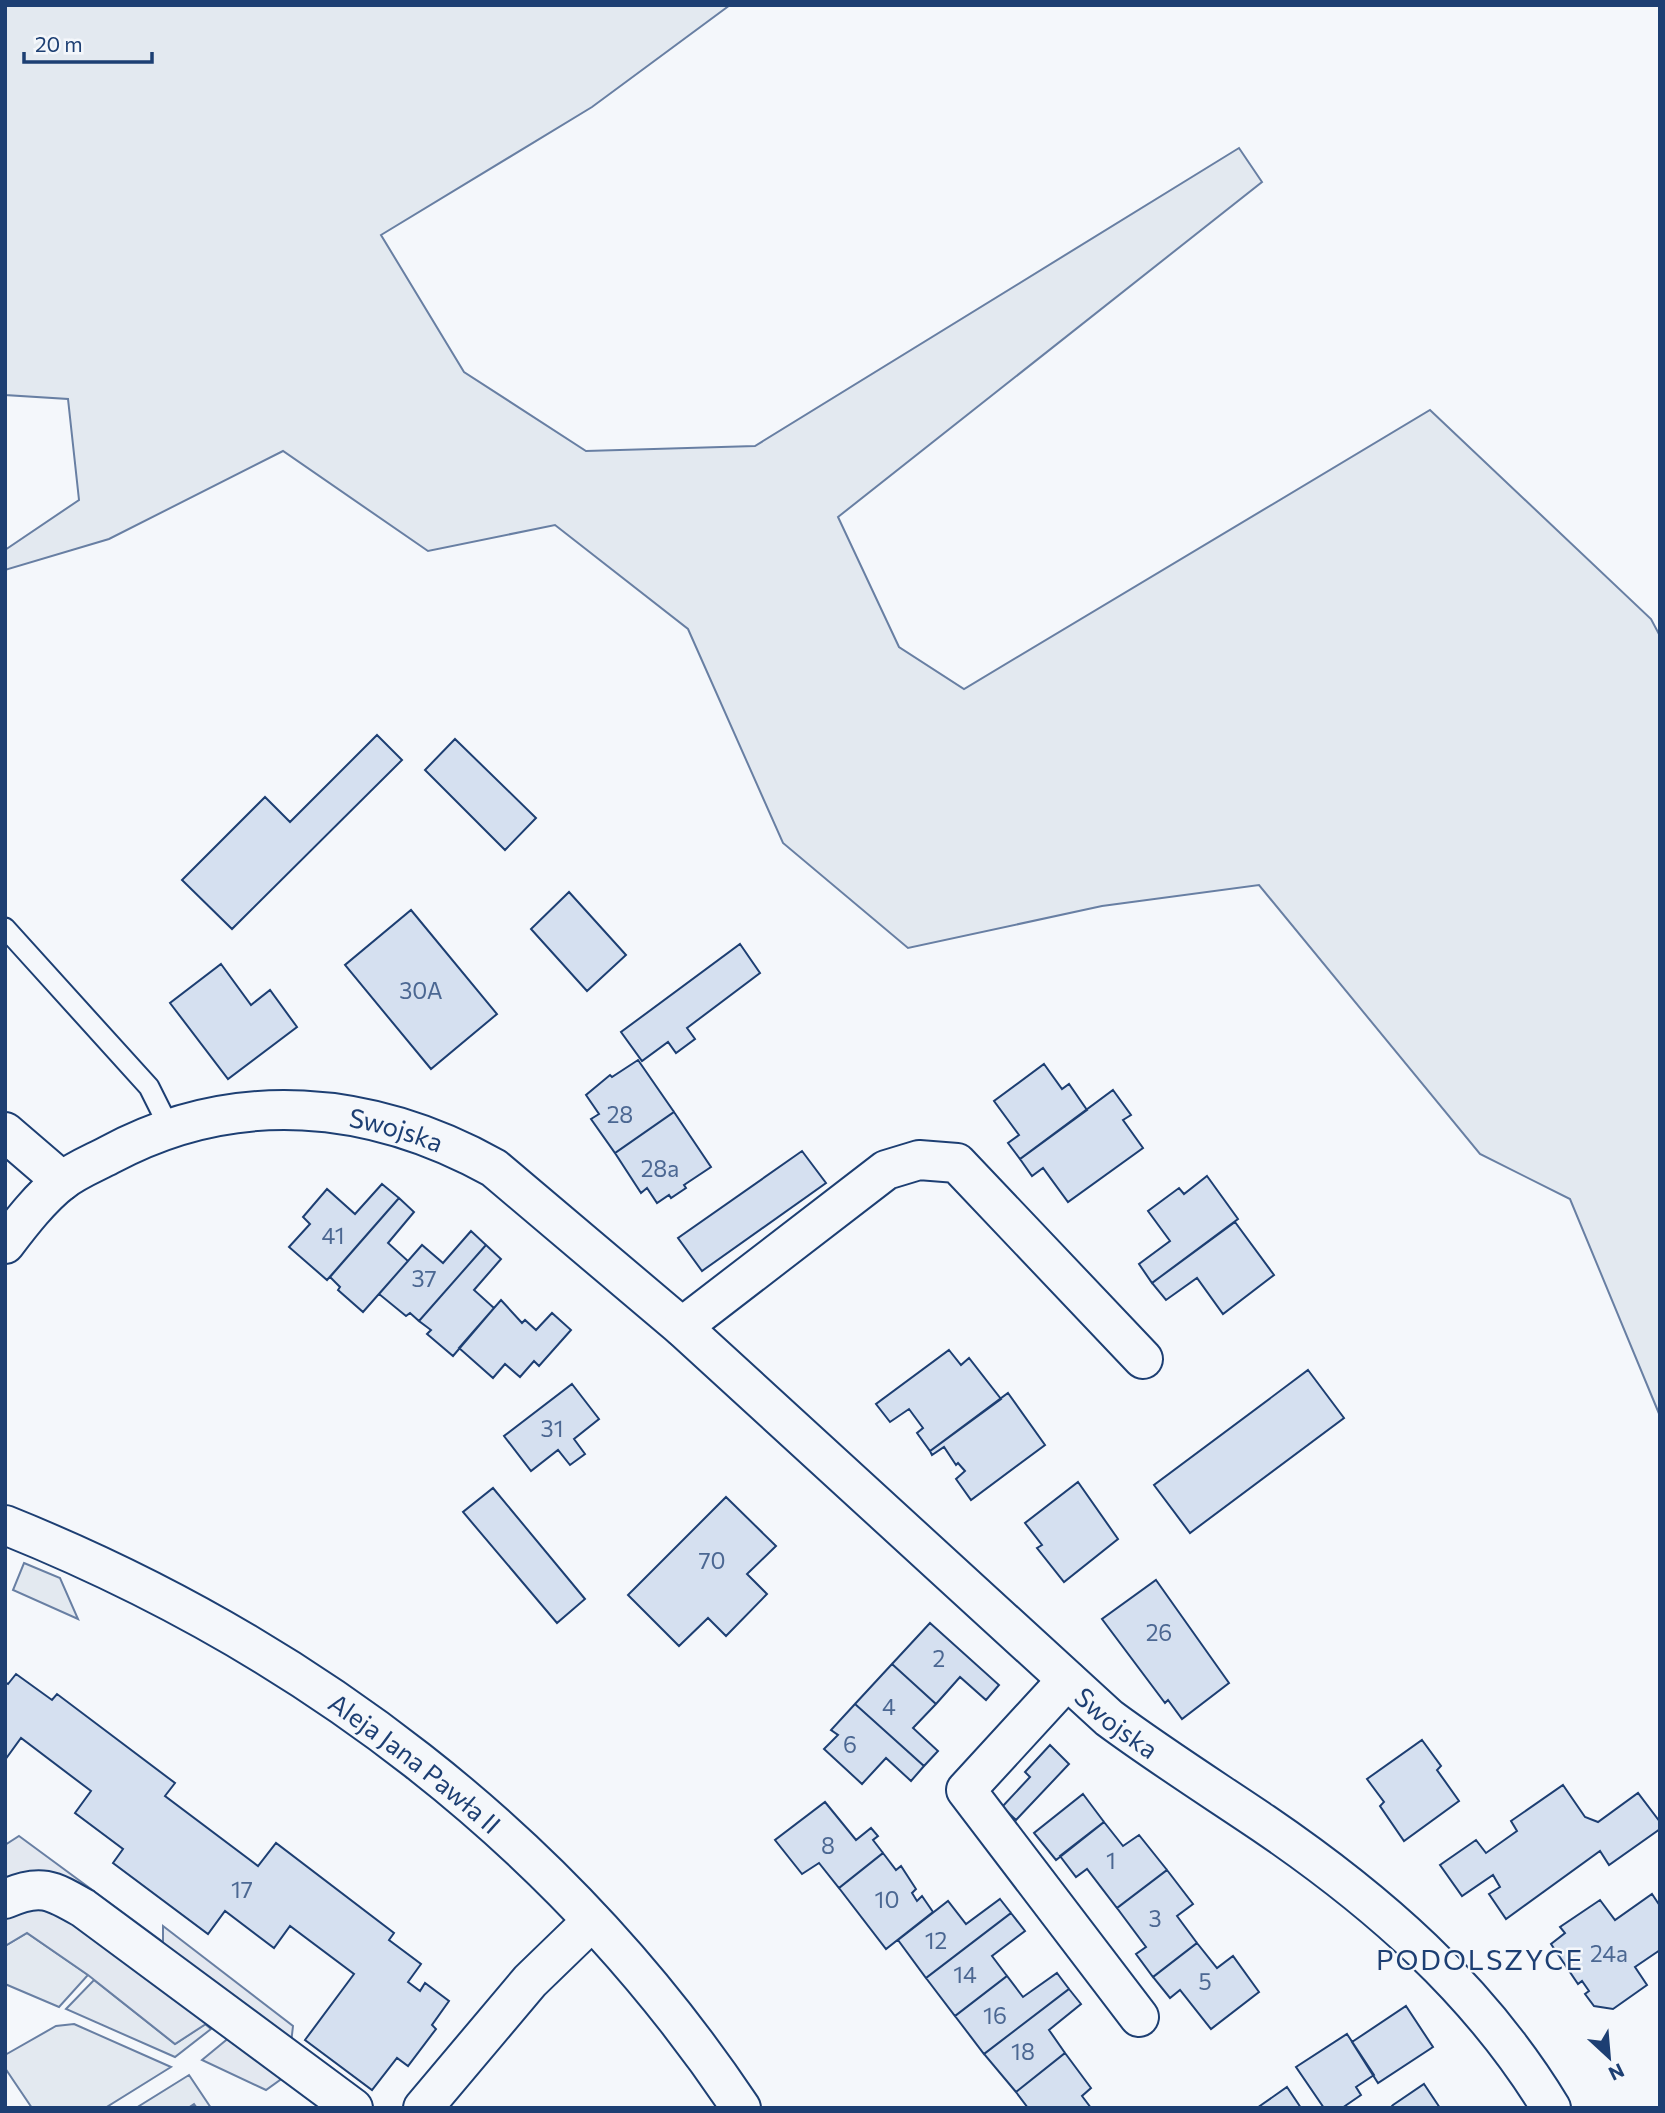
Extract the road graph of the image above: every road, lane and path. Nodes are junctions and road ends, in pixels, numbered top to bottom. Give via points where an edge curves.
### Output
1 (5, 928) edge
2 (169, 1127) junction
3 (5, 1132) edge
4 (62, 1181) junction
5 (5, 1244) edge
6 (682, 1327) junction
7 (1143, 1359) dead end
8 (5, 1525) edge
9 (1067, 1681) junction
10 (5, 1899) edge
11 (592, 1921) junction
12 (1139, 2017) dead end
13 (353, 2108) edge
14 (423, 2108) edge
15 (741, 2108) edge
16 (1550, 2108) edge

1 - 2 lane via 149,1087
2 - 4 street, Swojska
2 - 6 street, Swojska via 225,1114 301,1110 408,1127 494,1168
3 - 4 street
4 - 5 street, Swojska
6 - 7 street via 886,1170 919,1160 957,1163
6 - 9 street, Swojska
8 - 11 street, Aleja Jana Pawła II via 121,1575 254,1646 313,1684 397,1741 443,1779 523,1849
9 - 12 street via 966,1790
9 - 16 street, Swojska via 1153,1751 1264,1823 1382,1911 1465,1991
10 - 13 street via 23,1890 52,1889
11 - 14 street via 530,1981
11 - 15 street, Aleja Jana Pawła II via 701,2050

